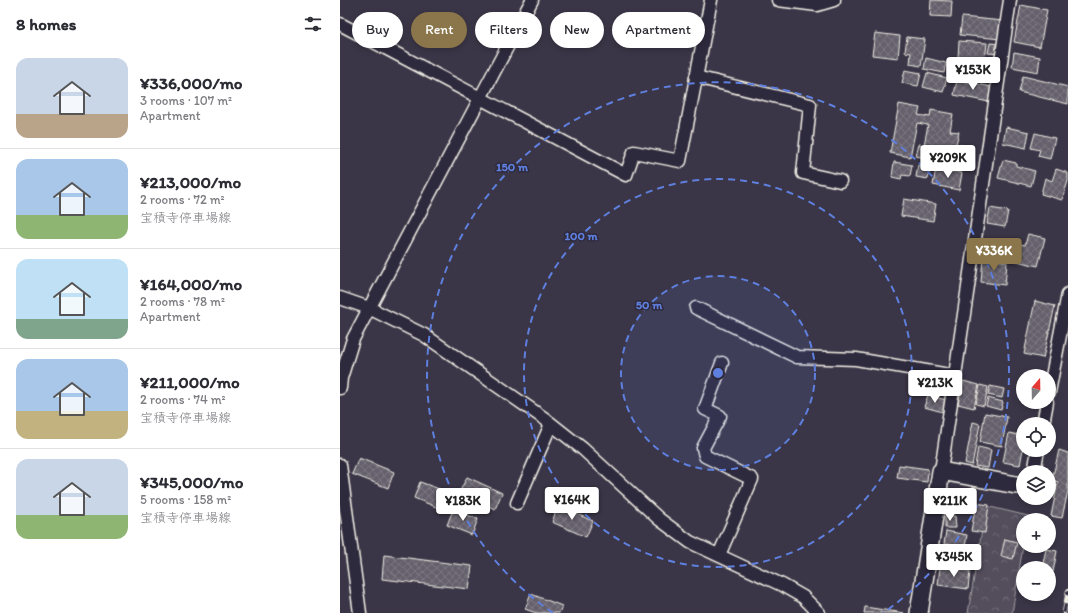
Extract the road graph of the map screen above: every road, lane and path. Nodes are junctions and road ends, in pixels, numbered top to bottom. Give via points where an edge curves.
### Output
1 (532, 0) edge
2 (711, 0) edge
3 (778, 0) edge
4 (834, 0) edge
5 (1010, 0) edge
6 (340, 24) edge
7 (696, 77) junction
8 (480, 98) junction
9 (840, 181) dead end
10 (1068, 294) edge
11 (340, 298) edge
12 (369, 308) junction
13 (696, 308) dead end
14 (722, 363) dead end
15 (1053, 369) edge
16 (955, 376) junction
17 (340, 388) edge
18 (551, 424) junction
19 (340, 465) edge
20 (941, 471) junction
21 (1016, 484) edge
22 (342, 494) edge
23 (518, 503) dead end
24 (719, 556) junction
25 (360, 613) edge
26 (819, 613) edge
27 (919, 613) edge

1 - 8 street
2 - 7 street
3 - 4 street via 817,5
5 - 16 street
6 - 8 street
7 - 8 street via 680,161 634,152 626,175
7 - 9 street via 810,105 803,173
8 - 12 street
10 - 15 street
11 - 12 street
12 - 17 street via 353,339
12 - 18 street via 424,335
13 - 16 street via 797,357 856,359
14 - 24 street via 705,409 720,416 703,448 706,456 752,479
16 - 20 street
18 - 23 street
18 - 24 street via 583,449 659,519 690,542
19 - 22 street
20 - 21 main road
20 - 27 main road
22 - 25 street
24 - 26 street via 782,585 803,597

